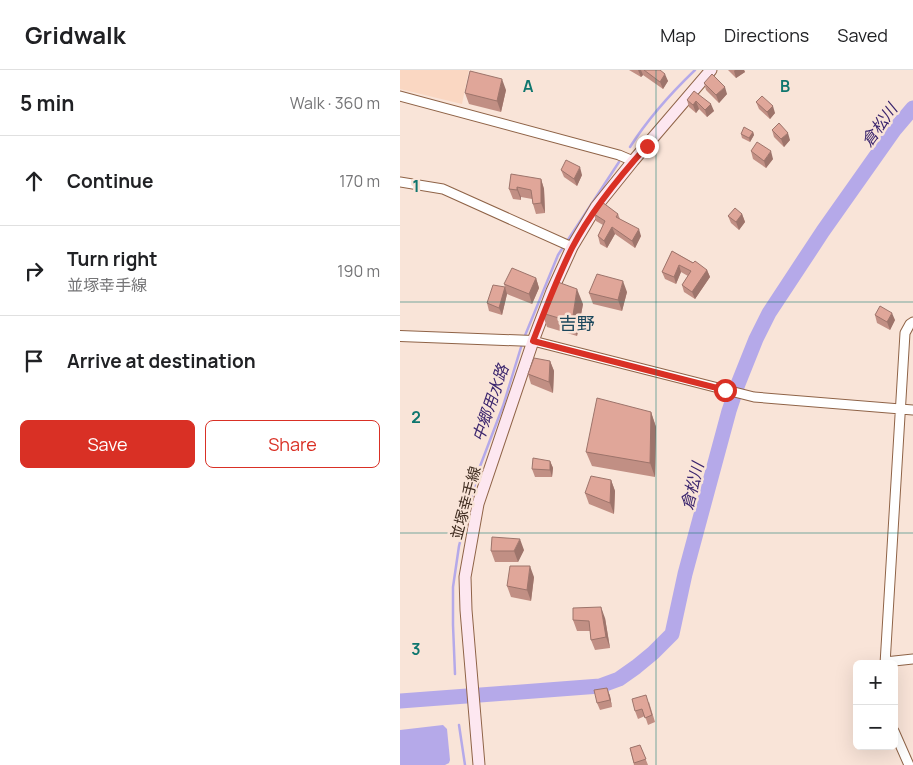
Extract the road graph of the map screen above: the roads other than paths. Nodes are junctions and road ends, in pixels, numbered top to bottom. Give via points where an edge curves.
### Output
1 (711, 70) edge
2 (400, 96) edge
3 (633, 160) junction
4 (400, 182) edge
5 (572, 247) junction
6 (913, 322) edge
7 (400, 336) edge
8 (533, 341) junction
9 (900, 409) junction
10 (913, 410) edge
11 (913, 659) edge
12 (885, 660) edge
13 (898, 661) edge
14 (898, 740) edge
15 (479, 765) edge
16 (909, 765) edge

1 - 3 main road, 並塚幸手線
2 - 3 street
3 - 5 main road, 並塚幸手線 via 596,207
4 - 5 street via 443,189
5 - 8 main road, 並塚幸手線
6 - 9 street via 905,333
7 - 8 street
8 - 9 street via 754,397
8 - 15 main road, 並塚幸手線 via 478,504 469,546 465,578
9 - 10 street
9 - 12 street
11 - 13 street
14 - 16 street

